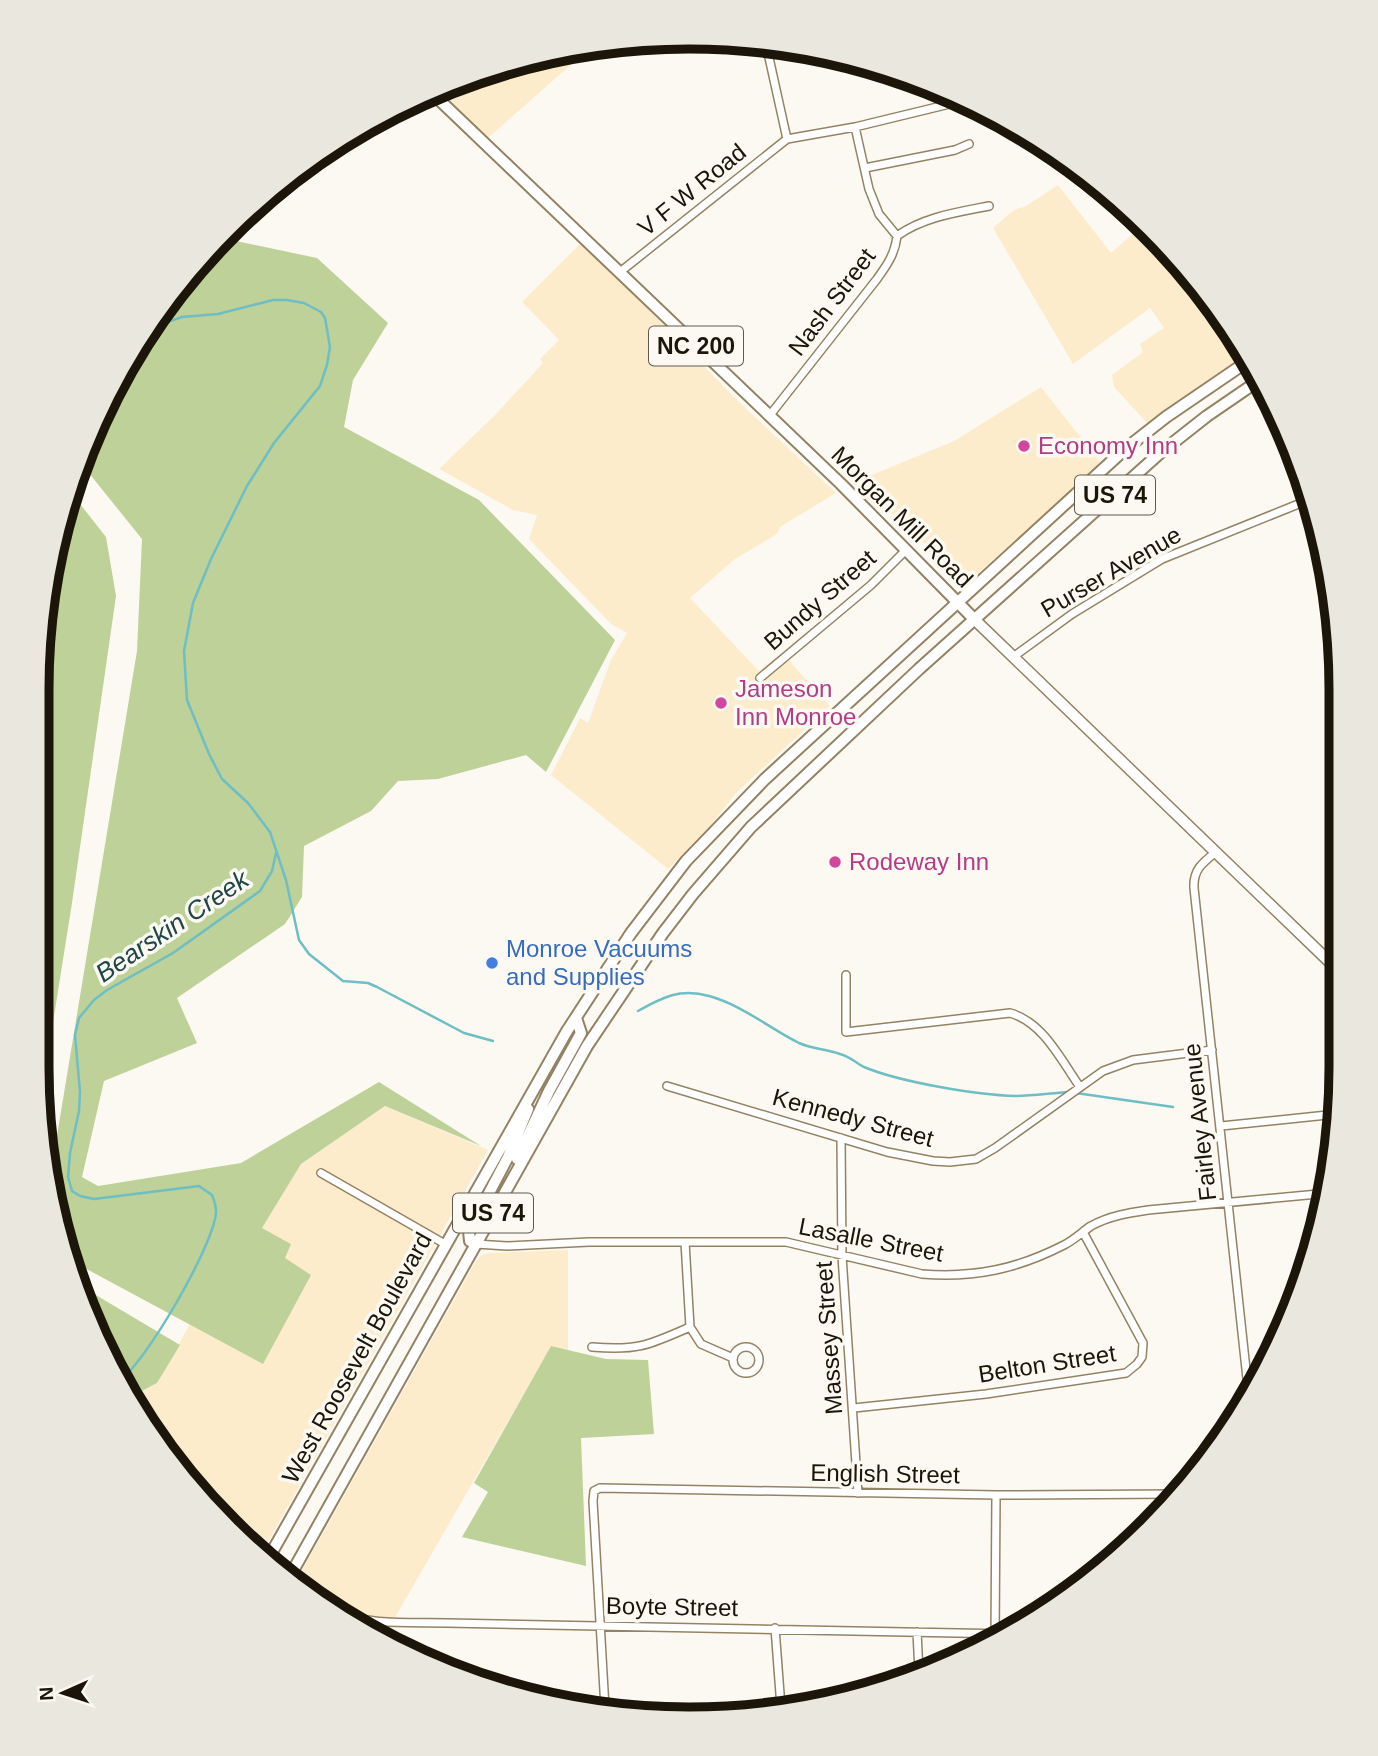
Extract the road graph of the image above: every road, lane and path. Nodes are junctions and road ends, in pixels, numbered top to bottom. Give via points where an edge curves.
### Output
1 (768, 54) edge
2 (439, 100) edge
3 (948, 104) edge
4 (855, 127) junction
5 (787, 139) junction
6 (969, 144) dead end
7 (865, 168) junction
8 (989, 206) dead end
9 (897, 236) junction
10 (620, 272) junction
11 (1241, 366) edge
12 (1252, 385) edge
13 (770, 415) junction
14 (1301, 503) edge
15 (905, 551) junction
16 (957, 602) junction
17 (975, 620) junction
18 (1013, 657) junction
19 (760, 678) dead end
20 (1216, 852) junction
21 (1329, 960) edge
22 (846, 975) dead end
23 (576, 1018) junction
24 (1212, 1050) junction
25 (537, 1083) junction
26 (667, 1086) dead end
27 (1080, 1087) junction
28 (1327, 1115) edge
29 (1221, 1126) junction
30 (841, 1138) junction
31 (321, 1173) dead end
32 (512, 1179) junction
33 (1316, 1194) edge
34 (1229, 1202) junction
35 (1083, 1232) junction
36 (685, 1242) junction
37 (445, 1244) junction
38 (476, 1244) junction
39 (842, 1255) junction
40 (690, 1327) junction
41 (592, 1347) dead end
42 (733, 1358) dead end
43 (1247, 1379) edge
44 (854, 1408) junction
45 (858, 1493) junction
46 (1165, 1494) edge
47 (996, 1495) junction
48 (272, 1552) edge
49 (293, 1570) edge
50 (366, 1619) edge
51 (600, 1626) junction
52 (775, 1628) junction
53 (995, 1629) edge
54 (918, 1632) junction
55 (981, 1636) edge
56 (919, 1664) edge
57 (781, 1701) edge
58 (605, 1702) edge

1 - 5 street
2 - 10 main road, Morgan Mill Road / NC 200
3 - 4 street
4 - 5 street
4 - 7 street, Nash Street
5 - 10 street, V F W Road
6 - 7 street
7 - 9 street, Nash Street via 879,214
8 - 9 street via 951,213
9 - 13 street, Nash Street via 890,261
10 - 13 main road, Morgan Mill Road / NC 200
11 - 16 main road, West Roosevelt Boulevard / US 74 via 1124,450
12 - 17 main road, West Roosevelt Boulevard / US 74 via 1160,453
13 - 15 main road, Morgan Mill Road / NC 200
14 - 18 street, Purser Avenue via 1162,559 1072,614
15 - 16 main road, Morgan Mill Road / NC 200
15 - 19 street, Bundy Street
16 - 17 main road, Morgan Mill Road / NC 200
16 - 23 main road, West Roosevelt Boulevard / US 74 via 765,779 686,861 631,933
17 - 18 main road, Morgan Mill Road
17 - 32 main road, West Roosevelt Boulevard / US 74 via 751,827 693,894 587,1046
18 - 20 main road, Morgan Mill Road
20 - 21 main road, Morgan Mill Road
20 - 24 street, Fairley Avenue via 1194,878
22 - 27 street via 846,1031 1010,1013 1040,1031
23 - 25 main road, West Roosevelt Boulevard / US 74
23 - 32 main road via 581,1033 532,1123
24 - 27 street, Kennedy Street via 1124,1062
24 - 29 street, Fairley Avenue
25 - 37 main road, West Roosevelt Boulevard / US 74
25 - 38 main road via 508,1157 469,1231 470,1241
26 - 30 street, Kennedy Street
27 - 30 street, Kennedy Street via 976,1159 933,1161
28 - 29 street
29 - 34 street, Fairley Avenue
30 - 39 street, Massey Street
31 - 37 street
32 - 38 main road, West Roosevelt Boulevard / US 74
33 - 34 street, Lasalle Street
34 - 35 street, Lasalle Street via 1121,1214
34 - 43 street, Fairley Avenue
35 - 39 street, Lasalle Street via 1021,1264 977,1274 922,1274
35 - 44 street, Belton Street via 1143,1343 1142,1357 1126,1373
36 - 38 street, Lasalle Street
36 - 39 street, Lasalle Street via 786,1242
36 - 40 street
37 - 48 main road, West Roosevelt Boulevard / US 74
38 - 49 main road, West Roosevelt Boulevard / US 74
39 - 44 street, Massey Street
40 - 41 street via 648,1346
40 - 42 street via 701,1344
44 - 45 street, Massey Street
45 - 47 street, English Street
45 - 51 street, English Street via 676,1488 594,1491
46 - 47 street, English Street
47 - 53 street
50 - 51 street, Boyte Street
51 - 52 street, Boyte Street
51 - 58 street
52 - 54 street, Boyte Street
52 - 57 street
54 - 55 street, Boyte Street
54 - 56 street

